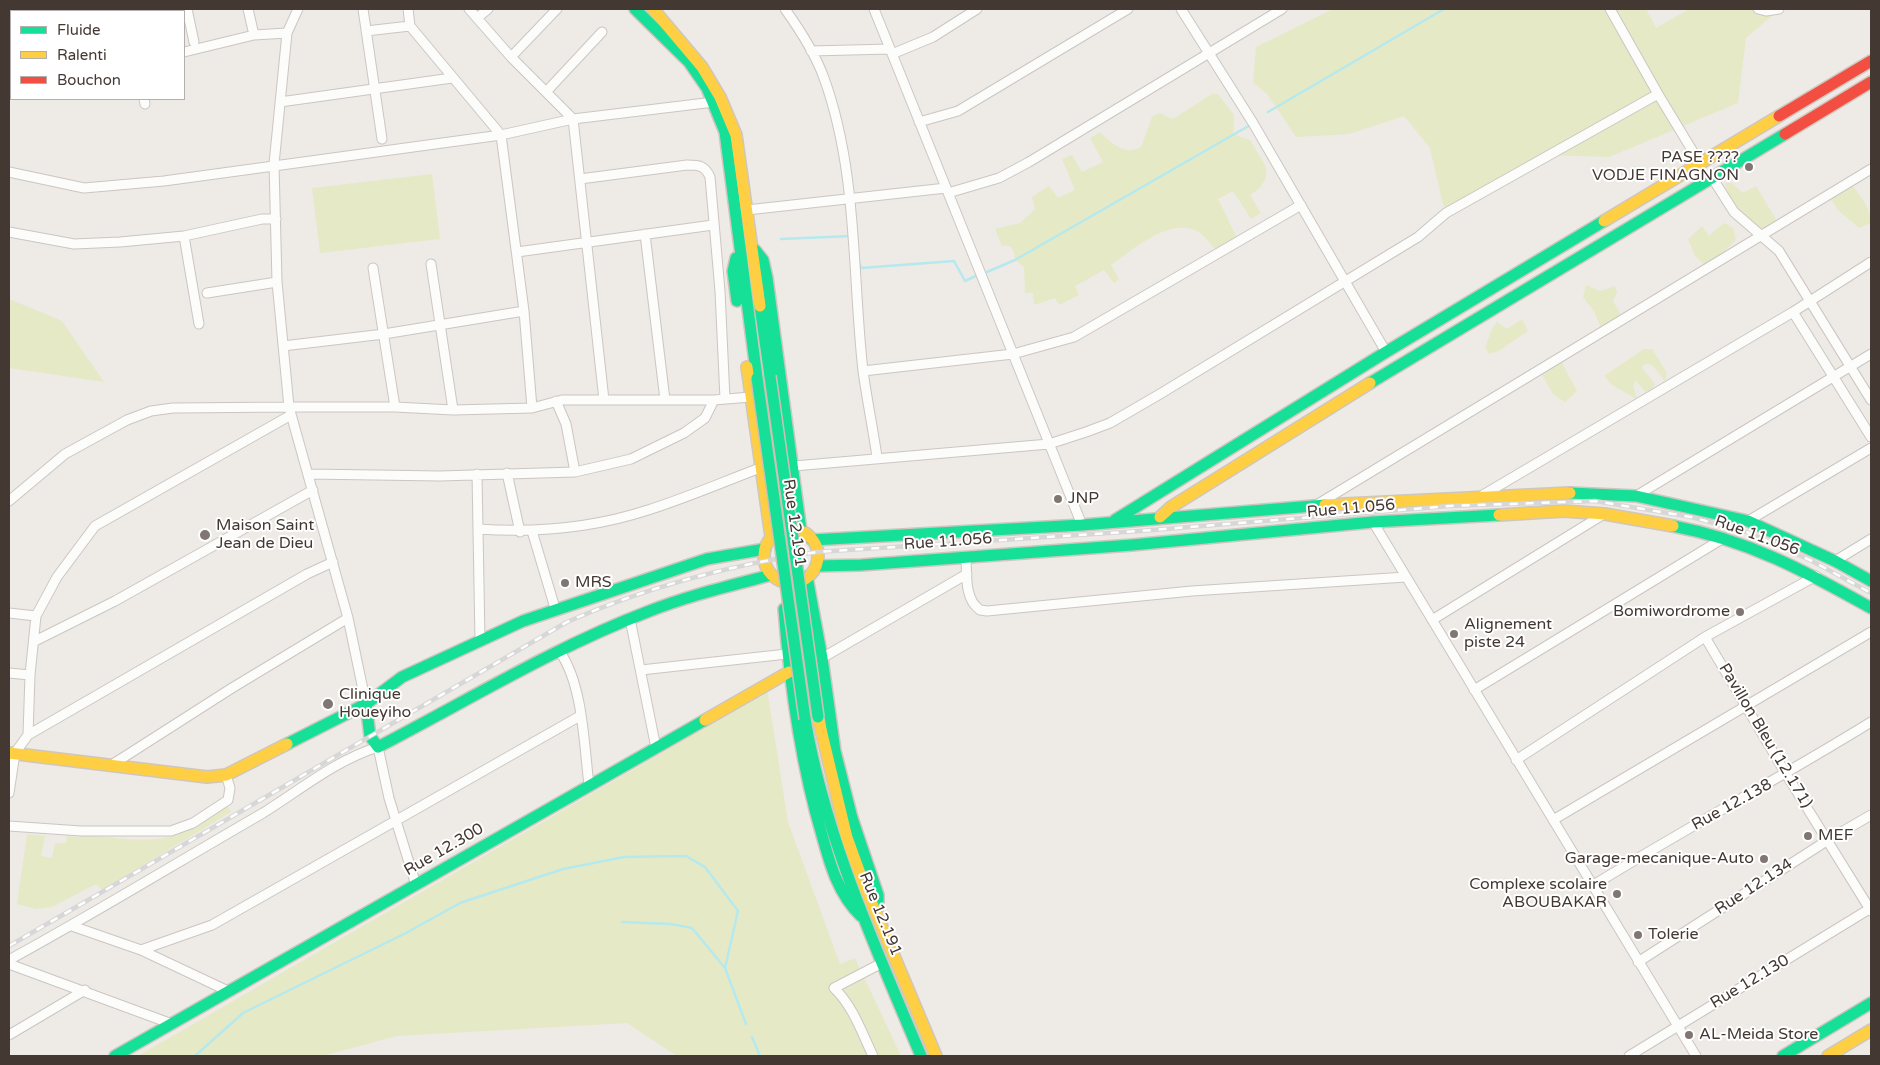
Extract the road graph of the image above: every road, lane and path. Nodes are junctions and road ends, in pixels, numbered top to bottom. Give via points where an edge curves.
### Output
1 (187, 9) edge
2 (248, 9) edge
3 (298, 9) edge
4 (363, 9) edge
5 (408, 9) edge
6 (469, 9) edge
7 (488, 9) edge
8 (556, 9) edge
9 (634, 9) edge
10 (654, 9) edge
11 (785, 9) edge
12 (874, 9) edge
13 (977, 9) edge
14 (1128, 9) edge
15 (1181, 9) edge
16 (1282, 9) edge
17 (1610, 9) edge
18 (1758, 9) edge
19 (1779, 9) edge
20 (477, 18) junction
21 (410, 26) junction
22 (366, 31) junction
23 (602, 32) dead end
24 (287, 33) junction
25 (254, 36) junction
26 (194, 42) dead end
27 (811, 51) junction
28 (891, 51) junction
29 (185, 52) edge
30 (1210, 54) junction
31 (511, 57) junction
32 (1871, 61) edge
33 (452, 78) junction
34 (1871, 82) edge
35 (374, 89) junction
36 (546, 92) junction
37 (1658, 94) junction
38 (280, 102) junction
39 (714, 102) junction
40 (573, 119) junction
41 (919, 122) junction
42 (501, 135) junction
43 (382, 140) dead end
44 (274, 164) junction
45 (1701, 165) junction
46 (1871, 169) edge
47 (9, 172) edge
48 (580, 179) junction
49 (1713, 179) junction
50 (947, 191) junction
51 (850, 198) junction
52 (1301, 205) junction
53 (747, 210) junction
54 (276, 219) junction
55 (713, 225) junction
56 (9, 232) edge
57 (645, 234) junction
58 (1763, 234) junction
59 (184, 236) junction
60 (586, 243) junction
61 (752, 245) junction
62 (740, 246) junction
63 (516, 252) junction
64 (1871, 262) edge
65 (431, 264) dead end
66 (373, 268) dead end
67 (1344, 281) junction
68 (278, 282) junction
69 (207, 293) dead end
70 (1812, 300) junction
71 (524, 311) junction
72 (1793, 312) junction
73 (440, 323) junction
74 (199, 324) dead end
75 (384, 334) junction
76 (283, 346) junction
77 (1386, 352) junction
78 (1013, 354) junction
79 (1871, 354) edge
80 (1851, 366) junction
81 (864, 371) junction
82 (1835, 376) junction
83 (751, 397) junction
84 (725, 399) junction
85 (604, 400) junction
86 (665, 400) junction
87 (714, 400) junction
88 (1871, 400) edge
89 (556, 401) junction
90 (395, 407) junction
91 (532, 408) junction
92 (454, 410) junction
93 (290, 411) junction
94 (1871, 437) edge
95 (1049, 444) junction
96 (1871, 448) edge
97 (877, 457) junction
98 (794, 466) junction
99 (760, 468) junction
100 (574, 472) junction
101 (507, 473) junction
102 (309, 474) junction
103 (477, 474) junction
104 (313, 490) junction
105 (1636, 496) junction
106 (1479, 497) junction
107 (9, 501) edge
108 (1316, 506) junction
109 (1605, 514) junction
110 (1160, 517) junction
111 (1112, 521) junction
112 (1748, 521) junction
113 (1373, 522) junction
114 (1082, 525) junction
115 (478, 529) junction
116 (532, 531) junction
117 (801, 531) junction
118 (520, 532) junction
119 (772, 537) junction
120 (1722, 539) junction
121 (1871, 539) edge
122 (812, 540) junction
123 (765, 549) junction
124 (966, 557) junction
125 (1835, 561) junction
126 (333, 562) junction
127 (816, 566) junction
128 (967, 574) junction
129 (771, 575) junction
130 (1816, 576) junction
131 (1406, 577) junction
132 (806, 578) junction
133 (782, 581) junction
134 (1871, 581) edge
135 (555, 608) junction
136 (1871, 608) edge
137 (9, 613) edge
138 (36, 616) junction
139 (348, 618) junction
140 (630, 618) junction
141 (1432, 620) junction
142 (1871, 632) edge
143 (1705, 637) junction
144 (34, 640) junction
145 (480, 641) junction
146 (560, 652) junction
147 (787, 654) junction
148 (822, 658) junction
149 (641, 670) junction
150 (788, 672) junction
151 (9, 674) edge
152 (30, 674) junction
153 (1474, 690) junction
154 (366, 704) junction
155 (1746, 705) junction
156 (580, 716) junction
157 (1871, 722) edge
158 (28, 735) junction
159 (378, 747) junction
160 (656, 748) junction
161 (12, 753) edge
162 (1516, 760) junction
163 (110, 766) junction
164 (1786, 774) junction
165 (226, 775) junction
166 (589, 785) junction
167 (9, 793) edge
168 (1871, 815) edge
169 (395, 819) junction
170 (1553, 820) junction
171 (9, 826) edge
172 (1828, 840) junction
173 (416, 885) junction
174 (1592, 886) junction
175 (1871, 909) edge
176 (878, 916) junction
177 (867, 922) junction
178 (72, 926) junction
179 (141, 950) junction
180 (9, 960) edge
181 (1638, 962) junction
182 (882, 963) junction
183 (9, 964) edge
184 (85, 990) junction
185 (228, 992) junction
186 (1871, 1003) edge
187 (172, 1024) junction
188 (1677, 1026) junction
189 (1871, 1030) edge
190 (9, 1035) edge
191 (115, 1056) edge
192 (873, 1056) edge
193 (921, 1056) edge
194 (936, 1056) edge
195 (1629, 1056) edge
196 (1696, 1056) edge
197 (1783, 1056) edge
198 (1828, 1056) edge

1 - 26 street
2 - 25 street
3 - 24 street
4 - 22 street
5 - 21 street
6 - 20 street
7 - 20 street
8 - 31 street
9 - 39 main road, Rue 12.191 via 689,62
10 - 53 main road, Rue 12.191 via 698,58 727,108 736,136
11 - 27 street
12 - 28 street
13 - 28 street via 933,36
14 - 41 street via 958,111
15 - 30 street
16 - 30 street
17 - 37 street
18 - 19 street via 1766,12
20 - 31 street
21 - 22 street
21 - 33 street
22 - 35 street
23 - 36 street
24 - 25 street
24 - 38 street
25 - 29 street
27 - 28 street
27 - 51 street via 824,78 834,115
28 - 41 street
30 - 50 street via 1013,171 982,184
30 - 52 street
31 - 36 street
32 - 45 main road
33 - 35 street
33 - 42 street
34 - 49 main road
35 - 38 street
35 - 43 street
36 - 40 street
37 - 45 street
37 - 67 street via 1446,213 1418,237
38 - 44 street
39 - 40 street
39 - 62 main road, Rue 12.191 via 725,132
40 - 42 street
40 - 48 street
41 - 50 street
42 - 44 street
42 - 63 street
44 - 47 street via 164,181 84,188
44 - 54 street
45 - 77 main road
46 - 58 street
48 - 55 street via 700,165 710,177
48 - 60 street
49 - 58 street via 1734,212
49 - 110 main road via 1395,368 1189,495
50 - 51 street
50 - 78 street
51 - 53 street
51 - 81 street
52 - 67 street
52 - 78 street via 1074,337
53 - 61 main road, Rue 12.191
54 - 59 street via 262,219
54 - 68 street
55 - 57 street
55 - 84 street
56 - 59 street via 74,244
57 - 60 street
57 - 86 street
58 - 70 street via 1779,250
58 - 108 street
59 - 74 street
60 - 63 street
60 - 85 street
61 - 98 main road via 763,260 767,278
61 - 176 main road, Rue 12.191, bridge via 818,717 847,838
62 - 83 main road via 733,265
62 - 177 main road, Rue 12.191, bridge via 812,761 832,835
63 - 71 street
64 - 70 street
65 - 73 street
66 - 75 street
67 - 77 street
67 - 95 street via 1110,423
68 - 69 street
68 - 76 street
70 - 72 street
70 - 80 street
71 - 73 street
71 - 91 street
72 - 82 street
72 - 106 street
73 - 75 street
73 - 92 street
75 - 76 street
75 - 90 street
76 - 93 street
77 - 111 main road
78 - 81 street
78 - 95 street
79 - 80 street
80 - 82 street
80 - 88 street
81 - 97 street
82 - 94 street
82 - 105 street
83 - 84 street
83 - 99 main road
84 - 87 street
85 - 86 street
85 - 89 street
86 - 87 street
87 - 100 street via 705,418 684,433 631,459
89 - 91 street
89 - 100 street via 566,424
90 - 92 street
90 - 93 street
91 - 92 street
93 - 102 street
93 - 107 street via 173,408 152,411 127,420 65,454
93 - 138 street via 95,526 56,577
95 - 97 street
95 - 114 street
96 - 112 street
97 - 98 street
98 - 117 main road
99 - 116 street via 648,510 554,530
99 - 119 main road
100 - 101 street
101 - 103 street
101 - 118 street
102 - 103 street
102 - 104 street
103 - 115 street
104 - 126 street
104 - 144 street via 115,601
105 - 106 main road via 1572,492
105 - 112 main road
106 - 108 main road
108 - 110 main road
109 - 113 main road, Rue 11.056 via 1564,511
109 - 120 main road, Rue 11.056
109 - 141 street
110 - 111 main road
111 - 114 main road
112 - 125 main road
113 - 124 main road, Rue 11.056
113 - 131 street
114 - 122 main road
115 - 118 street
115 - 145 street
116 - 118 street
116 - 135 street
117 - 119 main road via 785,530
117 - 122 main road
119 - 123 main road
120 - 130 main road, Rue 11.056 via 1758,550
120 - 153 street
121 - 125 street
122 - 127 main road via 817,552
123 - 129 main road via 765,564
123 - 135 main road via 707,559
124 - 127 main road, Rue 11.056
124 - 128 street
125 - 134 main road
126 - 139 street
126 - 158 street
127 - 132 main road
128 - 131 street via 971,600 980,610 987,611
128 - 148 street
129 - 133 main road
129 - 140 main road
130 - 136 main road, Rue 11.056
130 - 143 street
131 - 141 street
132 - 133 main road via 795,582
132 - 148 main road
133 - 147 main road
135 - 145 main road
137 - 138 street
138 - 144 street
139 - 154 street
139 - 163 street
140 - 146 main road
140 - 149 street
141 - 153 street
142 - 155 street
143 - 155 street, Pavillon Bleu (12.171)
143 - 162 street
144 - 152 street
145 - 154 main road via 402,677
146 - 156 street via 570,666
146 - 159 main road
147 - 149 street
147 - 150 main road
148 - 176 main road via 835,750 852,818 878,895
149 - 160 street
150 - 160 main road, Rue 12.300
150 - 177 main road via 816,820 840,889 850,906
151 - 152 street
152 - 158 street
153 - 162 street
154 - 159 main road via 370,736
154 - 165 main road
155 - 164 street, Pavillon Bleu (12.171)
155 - 170 street
156 - 166 street
156 - 169 street
157 - 164 street, Rue 12.138
158 - 161 street
159 - 169 street
159 - 178 street via 355,754 296,793
160 - 166 main road, Rue 12.300
161 - 163 main road
161 - 167 street
162 - 170 street
163 - 165 main road via 207,777
164 - 172 street, Pavillon Bleu (12.171)
164 - 174 street, Rue 12.138
165 - 171 street via 230,788 228,800 193,823 171,831 81,831
166 - 173 main road, Rue 12.300
168 - 172 street, Rue 12.134
169 - 173 street
169 - 179 street via 212,925
170 - 174 street
172 - 175 street, Pavillon Bleu (12.171)
172 - 181 street, Rue 12.134
173 - 185 main road, Rue 12.300
174 - 181 street
175 - 188 street, Rue 12.130
176 - 194 main road, Rue 12.191
177 - 182 main road, Rue 12.191
178 - 179 street
178 - 180 street
179 - 185 street
181 - 188 street
182 - 192 street via 834,988 843,996
182 - 193 main road, Rue 12.191
183 - 184 street
184 - 187 street
184 - 190 street
185 - 187 main road, Rue 12.300
186 - 197 main road
187 - 191 main road, Rue 12.300
188 - 195 street, Rue 12.130
188 - 196 street
189 - 198 main road

